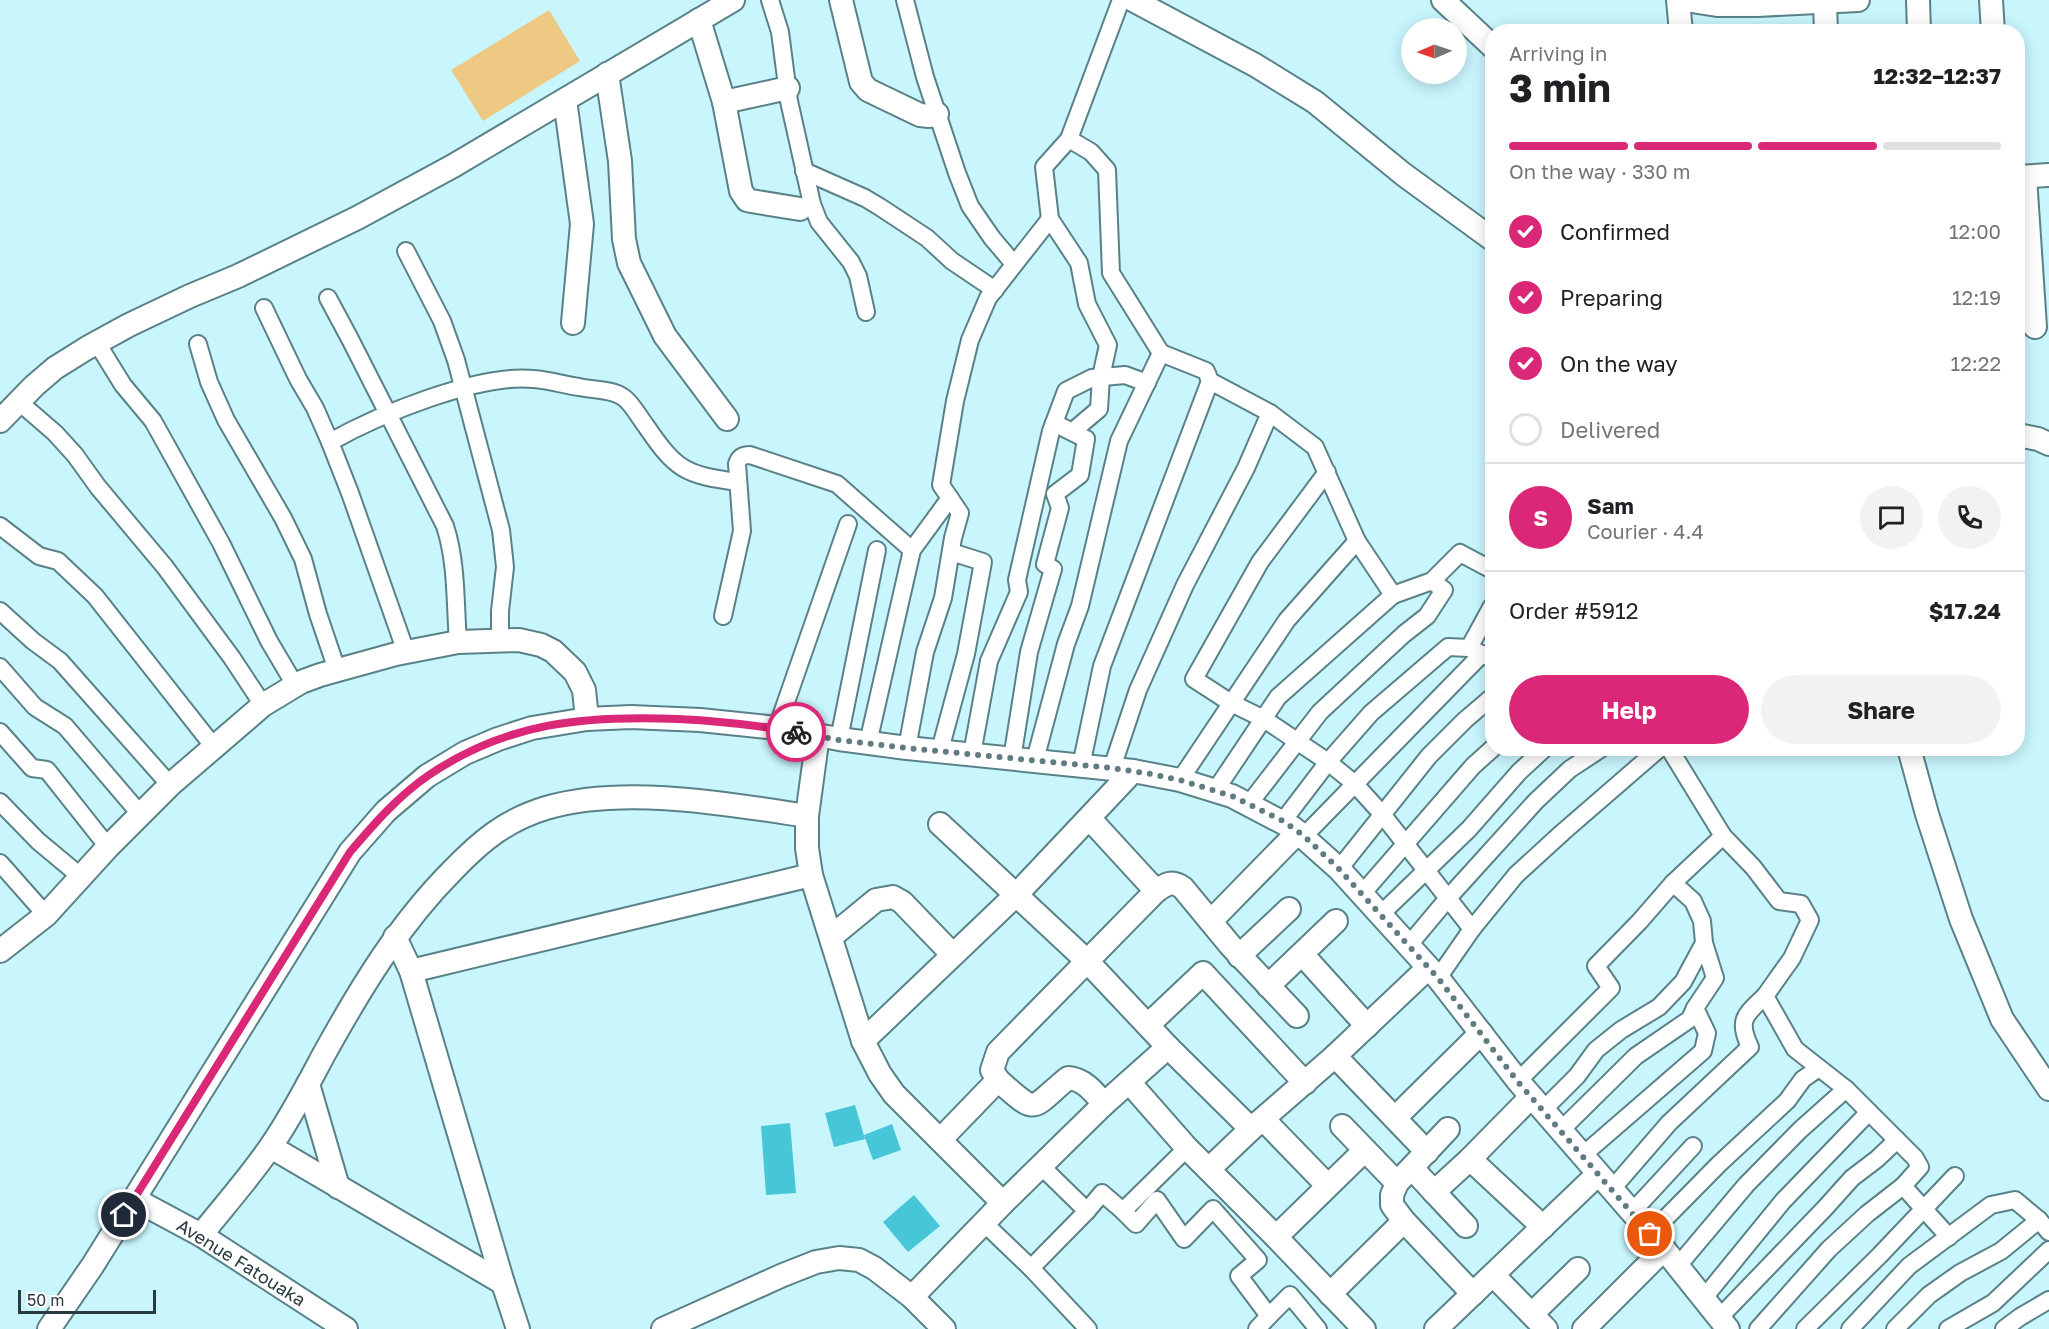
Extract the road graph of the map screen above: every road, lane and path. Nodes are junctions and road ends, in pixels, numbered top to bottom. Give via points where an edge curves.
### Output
1 (733, 0) edge
2 (770, 0) edge
3 (841, 0) edge
4 (905, 0) edge
5 (1121, 0) edge
6 (1133, 0) edge
7 (1443, 0) edge
8 (1678, 0) edge
9 (1685, 0) edge
10 (1858, 0) edge
11 (1918, 0) edge
12 (1991, 0) edge
13 (1831, 1) edge
14 (1757, 3) edge
15 (699, 20) junction
16 (1680, 24) edge
17 (1827, 24) edge
18 (1919, 24) edge
19 (1992, 24) edge
20 (1485, 39) edge
21 (607, 74) junction
22 (788, 88) junction
23 (565, 100) junction
24 (724, 102) junction
25 (937, 114) junction
26 (1069, 139) junction
27 (804, 171) junction
28 (2049, 175) edge
29 (2025, 177) edge
30 (800, 209) dead end
31 (1050, 219) junction
32 (2025, 223) edge
33 (1485, 234) edge
34 (406, 252) dead end
35 (1014, 264) junction
36 (994, 290) junction
37 (328, 298) dead end
38 (264, 308) dead end
39 (866, 312) dead end
40 (573, 323) dead end
41 (2034, 328) edge
42 (97, 343) junction
43 (198, 344) dead end
44 (1161, 353) junction
45 (1101, 377) junction
46 (1210, 381) junction
47 (1147, 383) junction
48 (464, 388) junction
49 (18, 401) junction
50 (1270, 412) junction
51 (387, 414) junction
52 (727, 418) dead end
53 (0, 421) edge
54 (1054, 423) junction
55 (1073, 431) junction
56 (2025, 436) edge
57 (330, 442) junction
58 (2049, 444) edge
59 (1327, 472) junction
60 (738, 482) junction
61 (950, 498) junction
62 (848, 524) dead end
63 (0, 526) edge
64 (1357, 541) junction
65 (877, 550) dead end
66 (912, 550) junction
67 (951, 552) junction
68 (1485, 566) edge
69 (1432, 581) junction
70 (1393, 595) junction
71 (0, 611) edge
72 (723, 616) dead end
73 (1485, 637) edge
74 (500, 640) junction
75 (458, 642) junction
76 (406, 652) junction
77 (1481, 654) edge
78 (0, 667) edge
79 (337, 670) junction
80 (295, 685) junction
81 (1231, 703) junction
82 (1485, 704) edge
83 (263, 705) junction
84 (587, 719) junction
85 (1264, 719) junction
86 (777, 728) junction
87 (0, 732) edge
88 (828, 737) junction
89 (1296, 742) junction
90 (868, 743) junction
91 (214, 747) junction
92 (907, 748) junction
93 (940, 750) junction
94 (972, 754) junction
95 (1485, 755) edge
96 (1536, 756) edge
97 (1590, 756) edge
98 (1651, 756) edge
99 (1674, 756) edge
100 (1911, 756) edge
101 (1012, 759) junction
102 (1035, 760) junction
103 (1328, 762) junction
104 (1081, 766) junction
105 (1123, 769) junction
106 (1180, 780) junction
107 (1354, 783) junction
108 (171, 785) junction
109 (1215, 791) junction
110 (0, 802) edge
111 (1250, 804) junction
112 (1382, 814) junction
113 (141, 815) junction
114 (807, 816) junction
115 (1089, 818) junction
116 (940, 824) dead end
117 (1295, 830) junction
118 (1723, 836) junction
119 (1406, 844) junction
120 (108, 847) junction
121 (0, 863) edge
122 (1339, 869) junction
123 (1426, 871) junction
124 (811, 875) junction
125 (78, 877) junction
126 (1673, 883) junction
127 (1156, 891) junction
128 (1017, 894) junction
129 (1361, 895) junction
130 (1449, 897) junction
131 (1289, 909) dead end
132 (46, 915) junction
133 (1380, 915) junction
134 (1211, 921) junction
135 (1336, 921) dead end
136 (1472, 929) junction
137 (395, 937) junction
138 (831, 937) junction
139 (1704, 943) junction
140 (1408, 946) junction
141 (0, 951) edge
142 (1234, 951) junction
143 (1302, 954) junction
144 (953, 955) junction
145 (1087, 961) junction
146 (411, 971) junction
147 (1203, 973) junction
148 (1433, 973) junction
149 (1268, 986) junction
150 (1765, 996) junction
151 (1695, 1008) junction
152 (1297, 1017) dead end
153 (1149, 1025) junction
154 (1367, 1026) junction
155 (1481, 1032) junction
156 (863, 1041) junction
157 (1168, 1047) junction
158 (1335, 1056) junction
159 (1819, 1068) junction
160 (998, 1080) junction
161 (1129, 1082) junction
162 (1305, 1083) junction
163 (308, 1084) junction
164 (1846, 1089) junction
165 (2049, 1089) edge
166 (1531, 1096) junction
167 (1104, 1104) junction
168 (1869, 1112) junction
169 (1395, 1118) junction
170 (1257, 1124) junction
171 (1342, 1126) dead end
172 (1449, 1129) dead end
173 (1561, 1130) junction
174 (940, 1140) junction
175 (1897, 1140) junction
176 (1693, 1146) dead end
177 (271, 1147) junction
178 (1187, 1148) junction
179 (1365, 1150) junction
180 (1582, 1155) junction
181 (1470, 1159) junction
182 (1042, 1167) junction
183 (1412, 1167) junction
184 (1209, 1169) junction
185 (1955, 1176) dead end
186 (1605, 1182) junction
187 (1327, 1185) junction
188 (1903, 1186) junction
189 (338, 1187) junction
190 (1434, 1192) junction
191 (134, 1199) junction
192 (1004, 1203) junction
193 (1924, 1209) junction
194 (1123, 1210) junction
195 (1087, 1211) junction
196 (1632, 1212) junction
197 (1404, 1221) junction
198 (984, 1223) junction
199 (1466, 1226) dead end
200 (2044, 1226) edge
201 (1544, 1227) junction
202 (201, 1235) junction
203 (1949, 1236) junction
204 (1276, 1237) junction
205 (1657, 1241) junction
206 (2049, 1251) edge
207 (1677, 1267) junction
208 (1031, 1268) junction
209 (1578, 1269) dead end
210 (1493, 1275) junction
211 (503, 1283) junction
212 (1330, 1294) junction
213 (1473, 1294) junction
214 (912, 1297) junction
215 (1703, 1299) junction
216 (2049, 1300) edge
217 (1269, 1316) junction
218 (1539, 1322) edge
219 (1723, 1325) edge
220 (56, 1326) edge
221 (346, 1329) edge
222 (518, 1329) edge
223 (663, 1329) edge
224 (944, 1329) edge
225 (1088, 1329) edge
226 (1257, 1329) edge
227 (1318, 1329) edge
228 (1364, 1329) edge
229 (1436, 1329) edge
230 (1584, 1329) edge
231 (1758, 1329) edge
232 (1805, 1329) edge
233 (1850, 1329) edge
234 (1895, 1329) edge
235 (1948, 1329) edge
236 (2004, 1329) edge

1 - 15 street
2 - 22 street via 780,32
3 - 25 street via 864,87 920,115
4 - 25 street
5 - 26 street
6 - 33 street via 1315,102
7 - 20 street
8 - 16 street
9 - 14 street via 1717,5
10 - 13 street
11 - 18 street
12 - 19 street
13 - 14 street
13 - 17 street
15 - 21 street
15 - 24 street
21 - 23 street
21 - 52 street via 629,263 664,336
22 - 24 street
22 - 27 street
23 - 40 street via 582,224
23 - 42 street via 357,218
24 - 30 street via 744,197
25 - 35 street via 970,206
26 - 31 street via 1044,167
26 - 44 street via 1091,152 1107,170 1111,273
27 - 36 street via 880,207
27 - 39 street via 819,222 858,276
28 - 29 street
31 - 35 street
31 - 45 street via 1079,263 1087,304 1108,345
32 - 41 street
34 - 48 street via 442,321
35 - 36 street
36 - 61 street via 970,340 955,401 941,485
37 - 51 street
38 - 57 street
42 - 49 street via 56,368
42 - 80 street via 123,385 153,421
43 - 79 street via 226,420 301,553
44 - 46 street via 1206,371
44 - 47 street
45 - 47 street via 1125,375
45 - 54 street via 1066,391
45 - 55 street via 1099,409
46 - 50 street
46 - 104 street via 1102,666
47 - 102 street via 1119,441 1080,606
48 - 51 street
48 - 60 street via 534,379 618,394 663,451 687,471
48 - 74 street via 503,544 505,578
49 - 53 street
49 - 83 street via 75,455 165,567
50 - 59 street via 1315,447
50 - 105 street via 1138,690
51 - 57 street
51 - 75 street via 440,513 453,549
54 - 55 street
54 - 94 street via 1017,580 1019,592 989,661
55 - 101 street via 1086,439 1080,475 1055,494 1060,508 1046,564 1053,568 1029,652
56 - 58 street
57 - 76 street
59 - 64 street
59 - 81 street via 1260,562 1194,679
60 - 66 street via 739,459 750,455 837,484
60 - 72 street via 742,531
61 - 66 street
61 - 67 street via 960,513
62 - 86 street
63 - 91 street via 39,556 58,561 95,596
64 - 70 street
64 - 81 street via 1287,620
65 - 88 street
66 - 90 street
67 - 92 street via 943,598 925,652
67 - 93 street via 983,562 966,654
68 - 69 street via 1460,553
69 - 70 street
69 - 89 street via 1444,590 1427,616 1320,712
70 - 85 street via 1278,697
71 - 108 street via 60,661
73 - 77 street
74 - 75 street
74 - 84 street via 519,640 553,651 580,680
75 - 76 street
76 - 79 street
77 - 103 street via 1449,646 1371,713
77 - 107 street
78 - 113 street via 34,707 65,726
79 - 80 street
80 - 83 street
81 - 85 street
81 - 106 street
82 - 112 street via 1429,756
83 - 91 street
84 - 86 street via 700,720
84 - 191 street via 532,728 465,753 427,776 386,811 344,861
85 - 89 street
85 - 109 street
86 - 88 street
87 - 120 street via 32,768 47,770
88 - 90 street
88 - 114 street
89 - 103 street
89 - 111 street
90 - 92 street
91 - 108 street
92 - 93 street
93 - 94 street
94 - 101 street
95 - 119 street
96 - 123 street
97 - 130 street via 1536,801
98 - 136 street via 1516,875
99 - 118 street
100 - 165 street via 1961,919 2002,1019
101 - 102 street
102 - 104 street
103 - 107 street
103 - 117 street
104 - 105 street
105 - 106 street
105 - 115 street
106 - 109 street
107 - 112 street
107 - 117 street
108 - 113 street
109 - 111 street
110 - 125 street
111 - 117 street
112 - 119 street
112 - 122 street
113 - 120 street
114 - 124 street
114 - 137 street via 726,804 620,797 546,808 515,819 490,835 437,886
115 - 127 street
115 - 128 street
116 - 128 street
117 - 122 street
117 - 134 street
118 - 126 street
118 - 150 street via 1779,901 1801,903 1810,920 1792,958
119 - 123 street
119 - 129 street
120 - 125 street
121 - 132 street
122 - 129 street
123 - 130 street
123 - 133 street
124 - 138 street
124 - 146 street
125 - 132 street
126 - 139 street via 1693,901 1702,921
126 - 166 street via 1596,966 1611,988
127 - 134 street via 1167,884 1178,885
127 - 145 street
128 - 144 street
128 - 145 street
129 - 133 street
130 - 136 street
130 - 140 street
131 - 142 street
132 - 141 street
133 - 140 street
134 - 142 street
135 - 143 street
136 - 148 street
137 - 146 street
137 - 163 street
138 - 144 street via 876,900 893,897
138 - 156 street
139 - 151 street via 1715,978
139 - 166 street via 1683,982 1659,1007 1596,1050 1577,1076
140 - 148 street
142 - 147 street
142 - 149 street
143 - 149 street
143 - 154 street
144 - 156 street
145 - 153 street
145 - 160 street via 998,1052 992,1070
146 - 211 street
147 - 153 street
147 - 162 street
148 - 154 street
148 - 155 street
149 - 152 street
150 - 159 street via 1795,1049
150 - 186 street via 1747,1014 1742,1031 1750,1047
151 - 173 street via 1690,1019 1636,1056
151 - 180 street via 1707,1033 1703,1051
153 - 157 street
154 - 158 street
155 - 166 street
155 - 169 street
156 - 174 street via 894,1094
157 - 161 street
157 - 170 street
158 - 162 street
158 - 169 street
159 - 164 street
159 - 205 street via 1803,1079 1787,1101 1719,1164
160 - 167 street via 1031,1105 1042,1102 1068,1078 1076,1078
160 - 174 street
161 - 167 street
161 - 178 street
162 - 170 street
163 - 177 street
163 - 189 street
164 - 168 street
164 - 207 street via 1746,1185
166 - 173 street
166 - 181 street
167 - 182 street
168 - 175 street
168 - 215 street via 1784,1201
169 - 183 street
170 - 184 street
170 - 187 street
171 - 179 street
172 - 183 street
173 - 180 street
174 - 192 street
175 - 188 street via 1920,1167
175 - 219 street via 1852,1178
176 - 196 street
177 - 189 street
177 - 202 street
178 - 184 street
178 - 194 street
179 - 183 street
179 - 187 street
180 - 186 street
181 - 190 street
181 - 201 street
182 - 192 street
182 - 195 street
183 - 190 street
183 - 197 street via 1392,1195 1392,1205
184 - 204 street
185 - 193 street
186 - 196 street
186 - 201 street
187 - 204 street
188 - 193 street
188 - 231 street via 1829,1249
189 - 211 street
190 - 199 street
191 - 202 street, Avenue Fatouaka
191 - 220 street
192 - 198 street
193 - 203 street
193 - 232 street
194 - 195 street via 1102,1193
194 - 217 street via 1136,1224 1157,1200 1184,1239 1213,1209 1258,1260 1239,1276
195 - 208 street
196 - 205 street
197 - 212 street
197 - 213 street
198 - 208 street
198 - 214 street
200 - 203 street via 2015,1200 1991,1205
200 - 234 street via 1929,1294
201 - 210 street
202 - 221 street, Avenue Fatouaka
203 - 233 street via 1909,1266
204 - 212 street
205 - 207 street
205 - 230 street
206 - 235 street via 1993,1303
207 - 215 street
208 - 225 street
209 - 218 street
210 - 213 street
210 - 218 street
211 - 222 street
212 - 228 street
213 - 229 street
214 - 223 street via 874,1268 859,1260 839,1258 794,1270
214 - 224 street
215 - 219 street
216 - 236 street
217 - 226 street
217 - 227 street via 1290,1295

